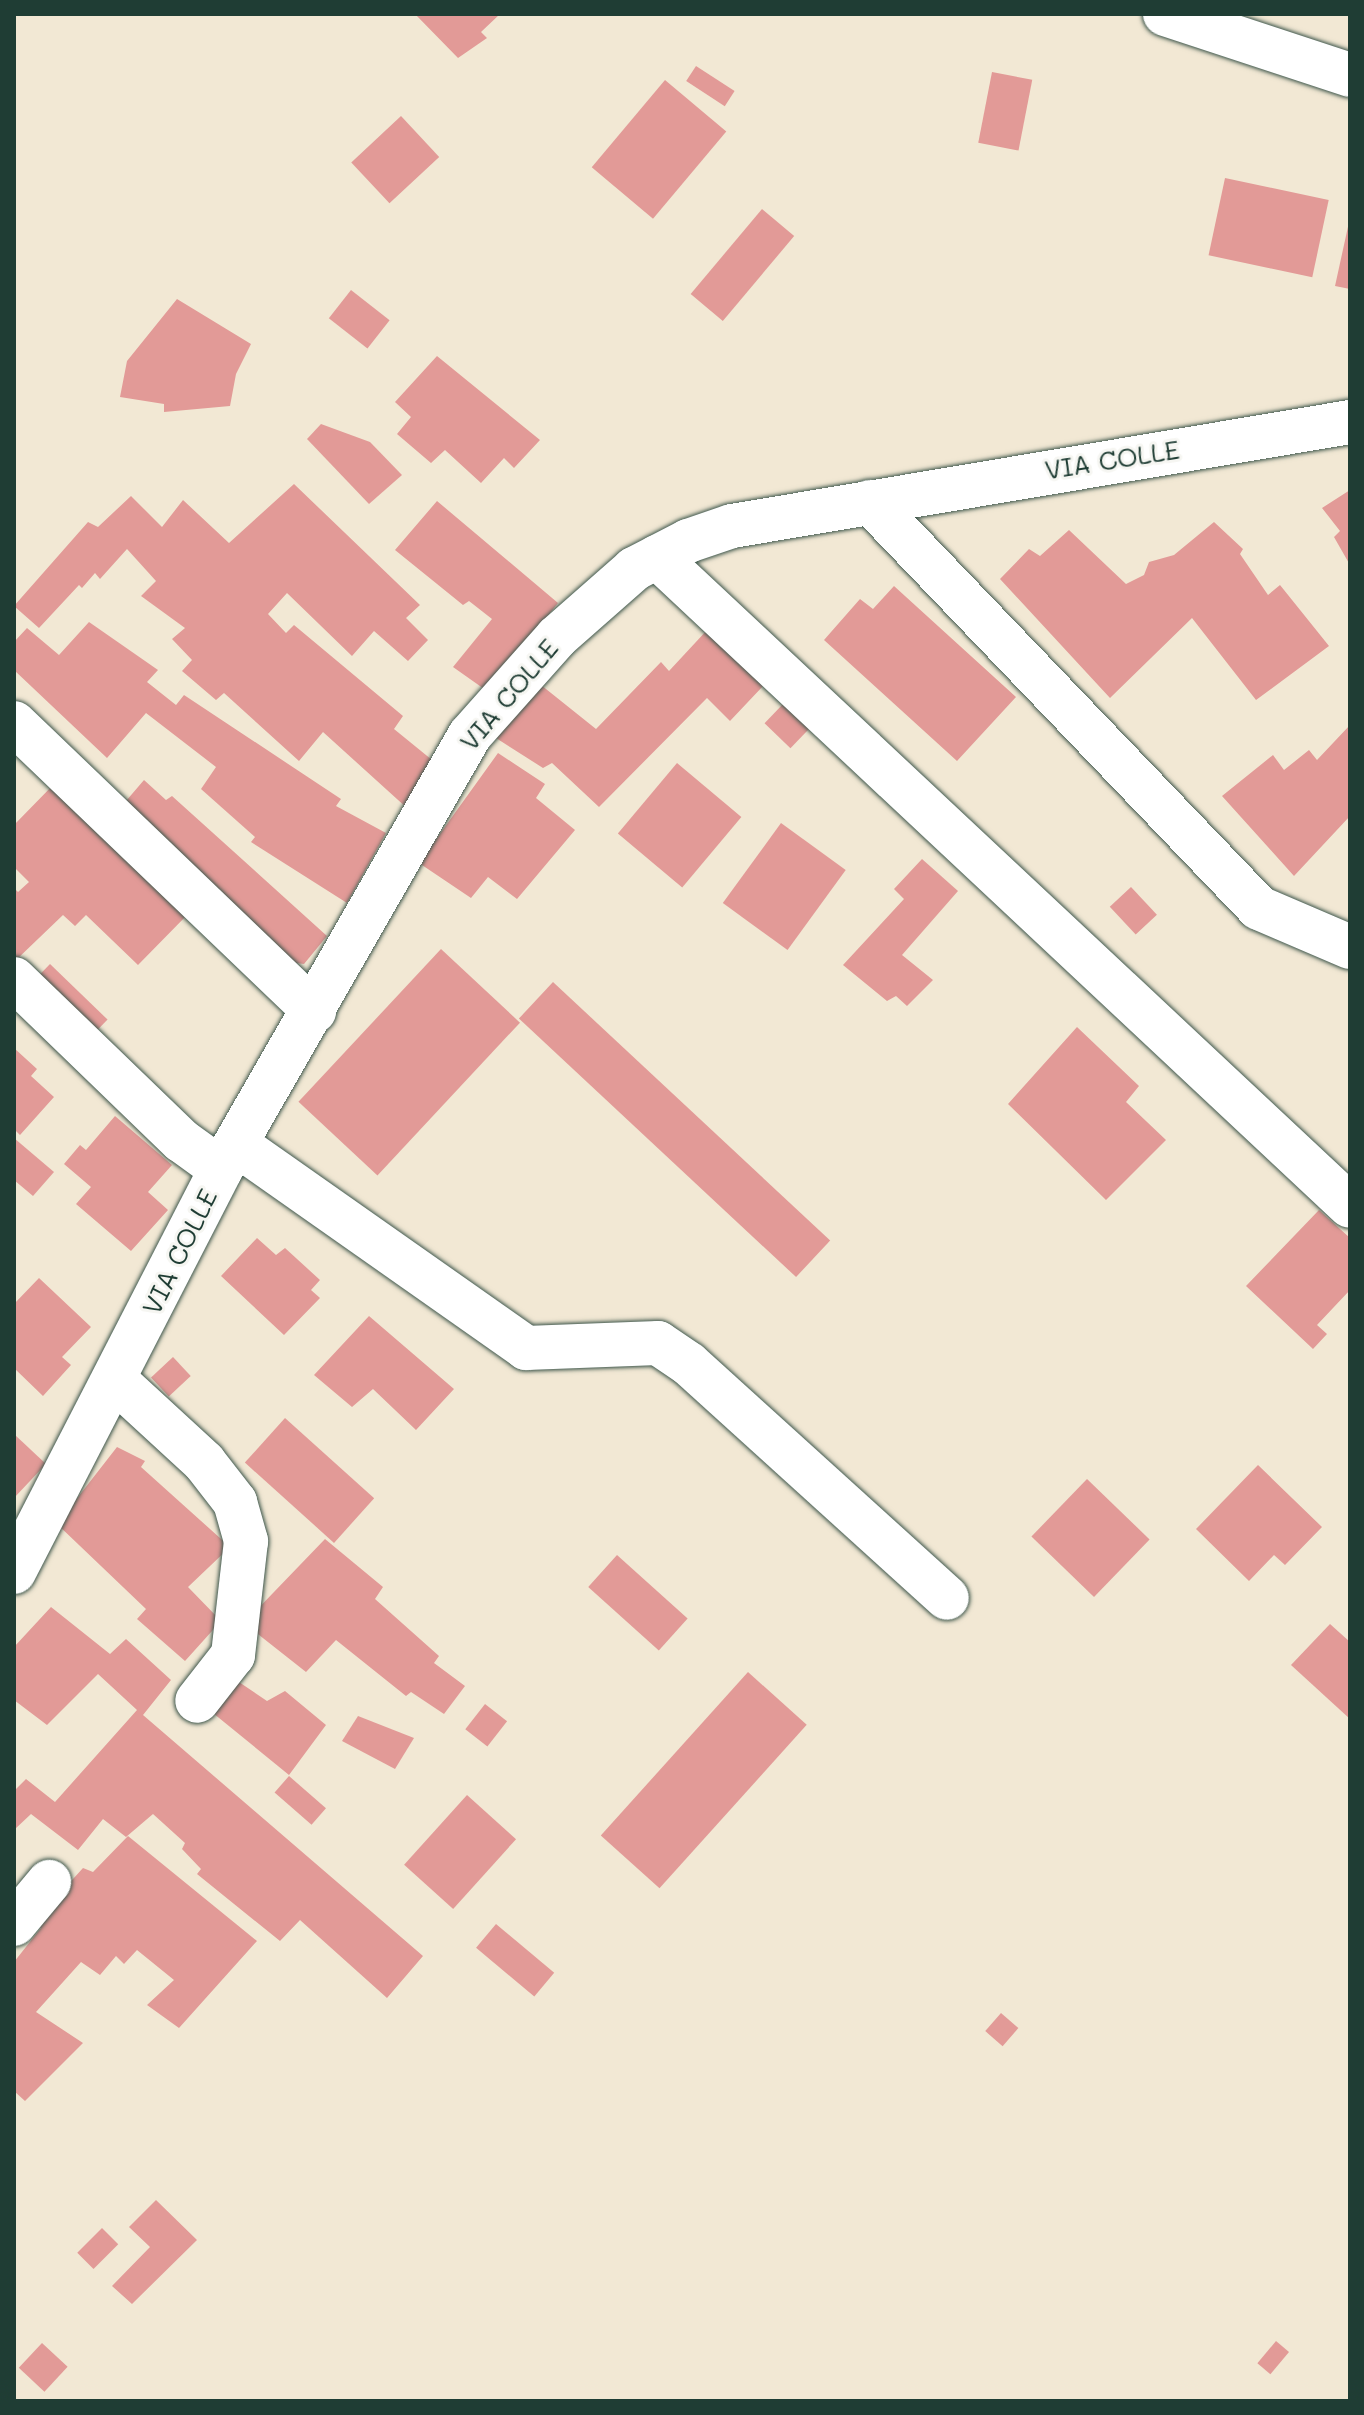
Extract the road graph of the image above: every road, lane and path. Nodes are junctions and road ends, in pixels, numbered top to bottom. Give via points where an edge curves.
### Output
1 (1165, 14) edge
2 (1350, 75) edge
3 (1350, 422) edge
4 (870, 502) junction
5 (657, 557) junction
6 (14, 723) edge
7 (1350, 947) edge
8 (14, 979) edge
9 (314, 1011) junction
10 (229, 1157) junction
11 (1350, 1206) edge
12 (116, 1381) junction
13 (20, 1545) edge
14 (947, 1598) dead end
15 (197, 1701) dead end
16 (49, 1882) dead end
17 (14, 1924) edge

1 - 2 street
3 - 4 street, VIA COLLE
4 - 5 street, VIA COLLE via 732,526
4 - 7 street via 1259,908
5 - 9 street, VIA COLLE via 634,569 557,637 470,735
5 - 11 street
6 - 9 street
8 - 10 street via 182,1141
9 - 10 street, VIA COLLE
10 - 12 street, VIA COLLE
10 - 14 street via 526,1348 658,1343 689,1364
12 - 13 street, VIA COLLE
12 - 15 street via 204,1462 235,1502 246,1541 233,1655
16 - 17 street

